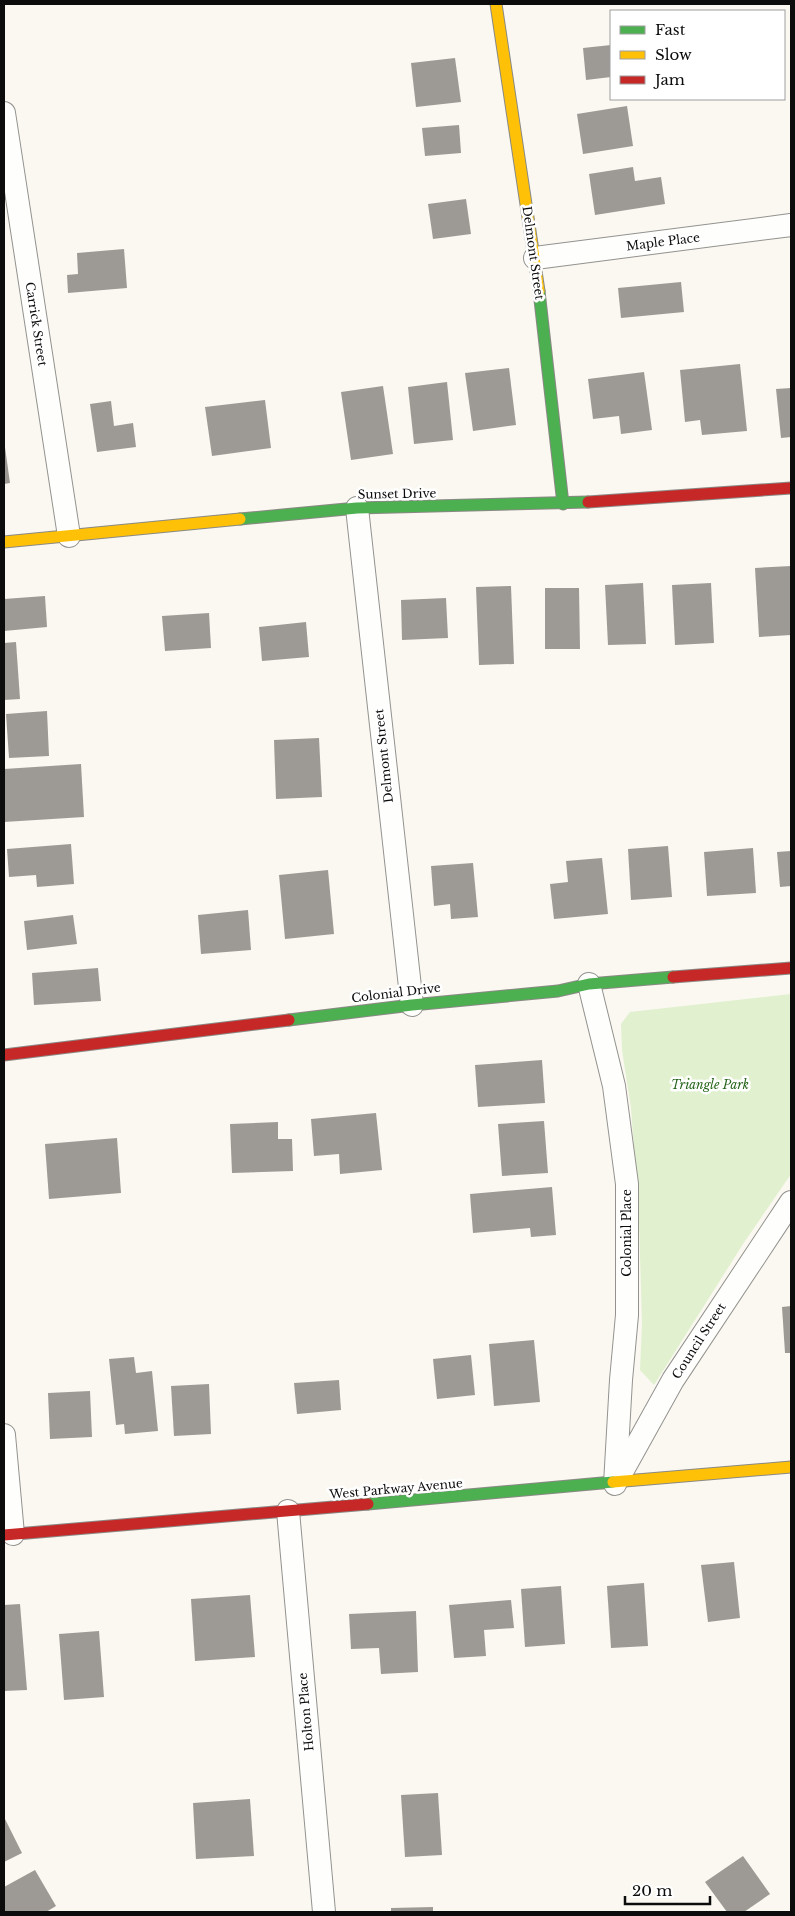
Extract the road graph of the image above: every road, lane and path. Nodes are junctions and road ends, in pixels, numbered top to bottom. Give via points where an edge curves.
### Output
1 (496, 4) edge
2 (4, 113) edge
3 (791, 225) edge
4 (535, 258) junction
5 (791, 488) edge
6 (563, 504) junction
7 (357, 508) junction
8 (68, 536) junction
9 (4, 542) edge
10 (791, 968) edge
11 (589, 984) junction
12 (412, 1004) junction
13 (4, 1055) edge
14 (791, 1202) edge
15 (4, 1435) edge
16 (791, 1467) edge
17 (615, 1484) junction
18 (288, 1512) junction
19 (9, 1534) edge
20 (324, 1912) edge

1 - 4 street, Delmont Street
2 - 8 street, Carrick Street
3 - 4 street, Maple Place
4 - 6 street, Delmont Street
5 - 6 street, Sunset Drive
6 - 7 street, Sunset Drive
7 - 8 street, Sunset Drive
7 - 12 street, Delmont Street
8 - 9 street, Sunset Drive
10 - 11 street, Colonial Drive
11 - 12 street, Colonial Drive via 558,991
11 - 17 street, Colonial Place via 614,1086 627,1184 627,1315
12 - 13 street, Colonial Drive
14 - 17 street, Council Street via 673,1380
15 - 19 street
16 - 17 street, West Parkway Avenue
17 - 18 street, West Parkway Avenue
18 - 19 street, West Parkway Avenue
18 - 20 street, Holton Place

